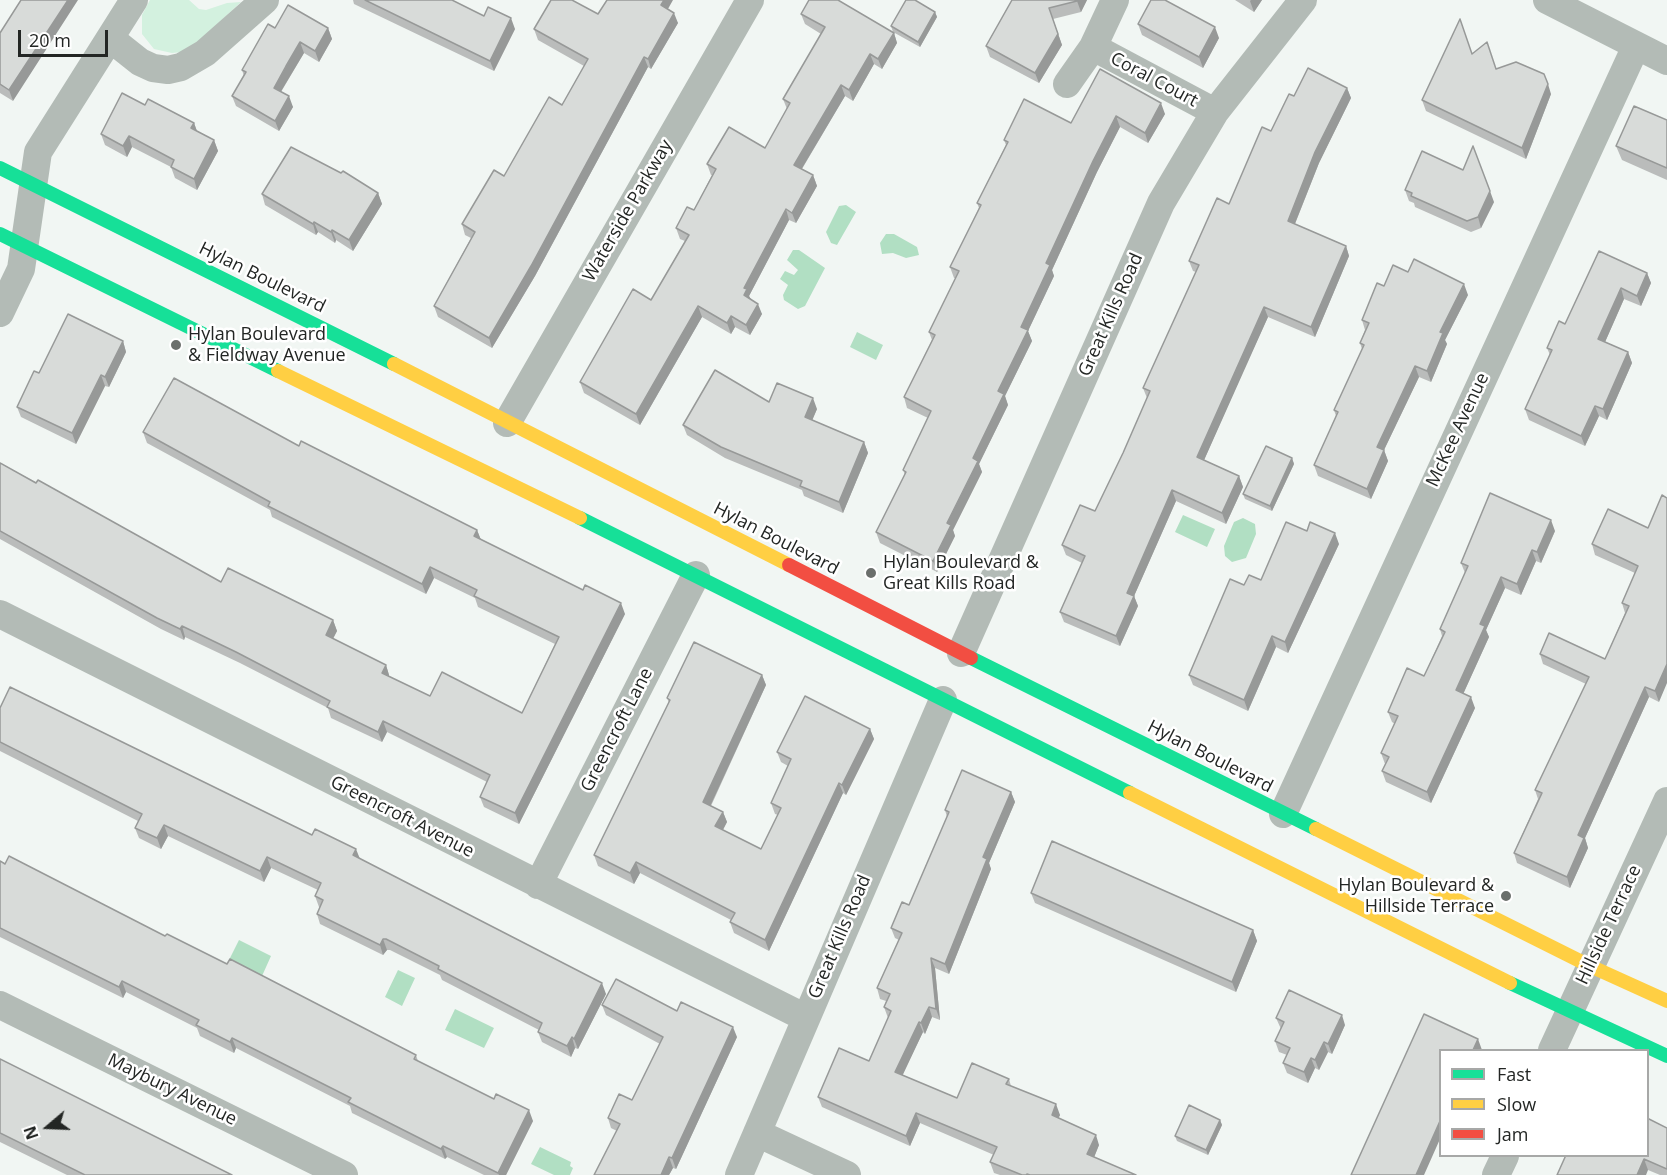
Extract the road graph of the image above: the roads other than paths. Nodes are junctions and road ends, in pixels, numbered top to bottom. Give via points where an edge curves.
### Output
1 (134, 0) edge
2 (265, 0) edge
3 (750, 0) edge
4 (1115, 0) edge
5 (1303, 0) edge
6 (1547, 0) edge
7 (111, 39) junction
8 (1636, 46) junction
9 (1093, 47) junction
10 (1667, 62) edge
11 (1067, 84) dead end
12 (1215, 112) junction
13 (0, 168) edge
14 (33, 184) junction
15 (12, 240) edge
16 (0, 313) edge
17 (507, 423) junction
18 (696, 575) junction
19 (0, 614) edge
20 (961, 653) junction
21 (943, 700) junction
22 (1667, 801) edge
23 (1283, 814) junction
24 (538, 885) junction
25 (1590, 966) junction
26 (1667, 1001) edge
27 (0, 1005) edge
28 (1568, 1012) junction
29 (806, 1018) junction
30 (1552, 1049) edge
31 (1667, 1056) edge
32 (757, 1133) junction
33 (1504, 1157) edge
34 (344, 1175) edge
35 (739, 1175) edge
36 (847, 1175) edge
37 (1496, 1175) edge

1 - 7 street
2 - 7 street via 205,53 181,68 153,68
3 - 17 street, Waterside Parkway
4 - 9 street, Coral Court
5 - 12 street, Great Kills Road
6 - 8 street
7 - 14 street via 38,152
8 - 10 street
8 - 23 street, McKee Avenue
9 - 11 street, Coral Court
9 - 12 street, Coral Court
12 - 20 street, Great Kills Road via 1161,203
13 - 14 main road, Hylan Boulevard
14 - 15 street
14 - 17 main road, Hylan Boulevard
15 - 16 street via 19,278
15 - 18 main road
17 - 20 main road, Hylan Boulevard
18 - 21 main road
18 - 24 street, Greencroft Lane
19 - 24 street, Greencroft Avenue
20 - 23 main road, Hylan Boulevard
21 - 28 main road
21 - 29 street, Great Kills Road
22 - 25 street, Hillside Terrace
23 - 25 main road, Hylan Boulevard
24 - 29 street, Greencroft Avenue
25 - 26 main road, Hylan Boulevard
25 - 28 street, Hillside Terrace
27 - 34 street, Maybury Avenue
28 - 30 street, Hillside Terrace
28 - 31 main road
29 - 32 street, Great Kills Road
32 - 35 street, Great Kills Road
32 - 36 street
33 - 37 street

